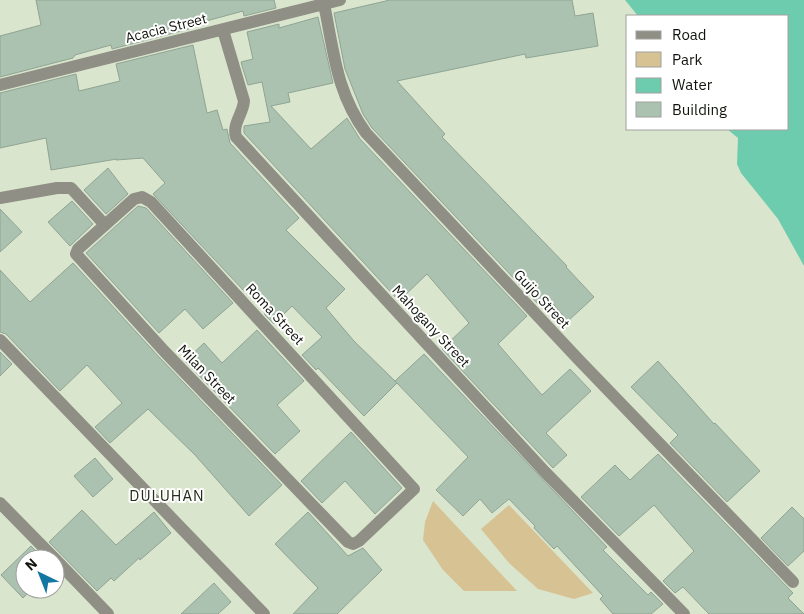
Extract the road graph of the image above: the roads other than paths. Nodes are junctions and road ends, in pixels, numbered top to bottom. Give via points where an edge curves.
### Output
1 (340, 0) edge
2 (324, 4) junction
3 (223, 30) junction
4 (0, 85) edge
5 (0, 198) edge
6 (105, 225) junction
7 (0, 340) edge
8 (0, 503) edge
9 (348, 542) joint
10 (45, 549) edge
11 (65, 569) edge
12 (793, 582) dead end
13 (108, 614) edge
14 (264, 614) edge
15 (684, 614) edge

1 - 2 street, Acacia Street
2 - 3 street, Acacia Street
2 - 12 street, Guijo Street via 341,88 351,112 366,133
3 - 4 street, Acacia Street
3 - 15 street, Mahogany Street via 244,101 235,125 236,137 545,472
5 - 6 street via 71,188
6 - 9 street, Milan Street via 78,249 76,254 79,258
6 - 9 street, Roma Street via 134,199 142,197 151,202 414,489 359,541
7 - 14 street
8 - 10 street
11 - 13 street

